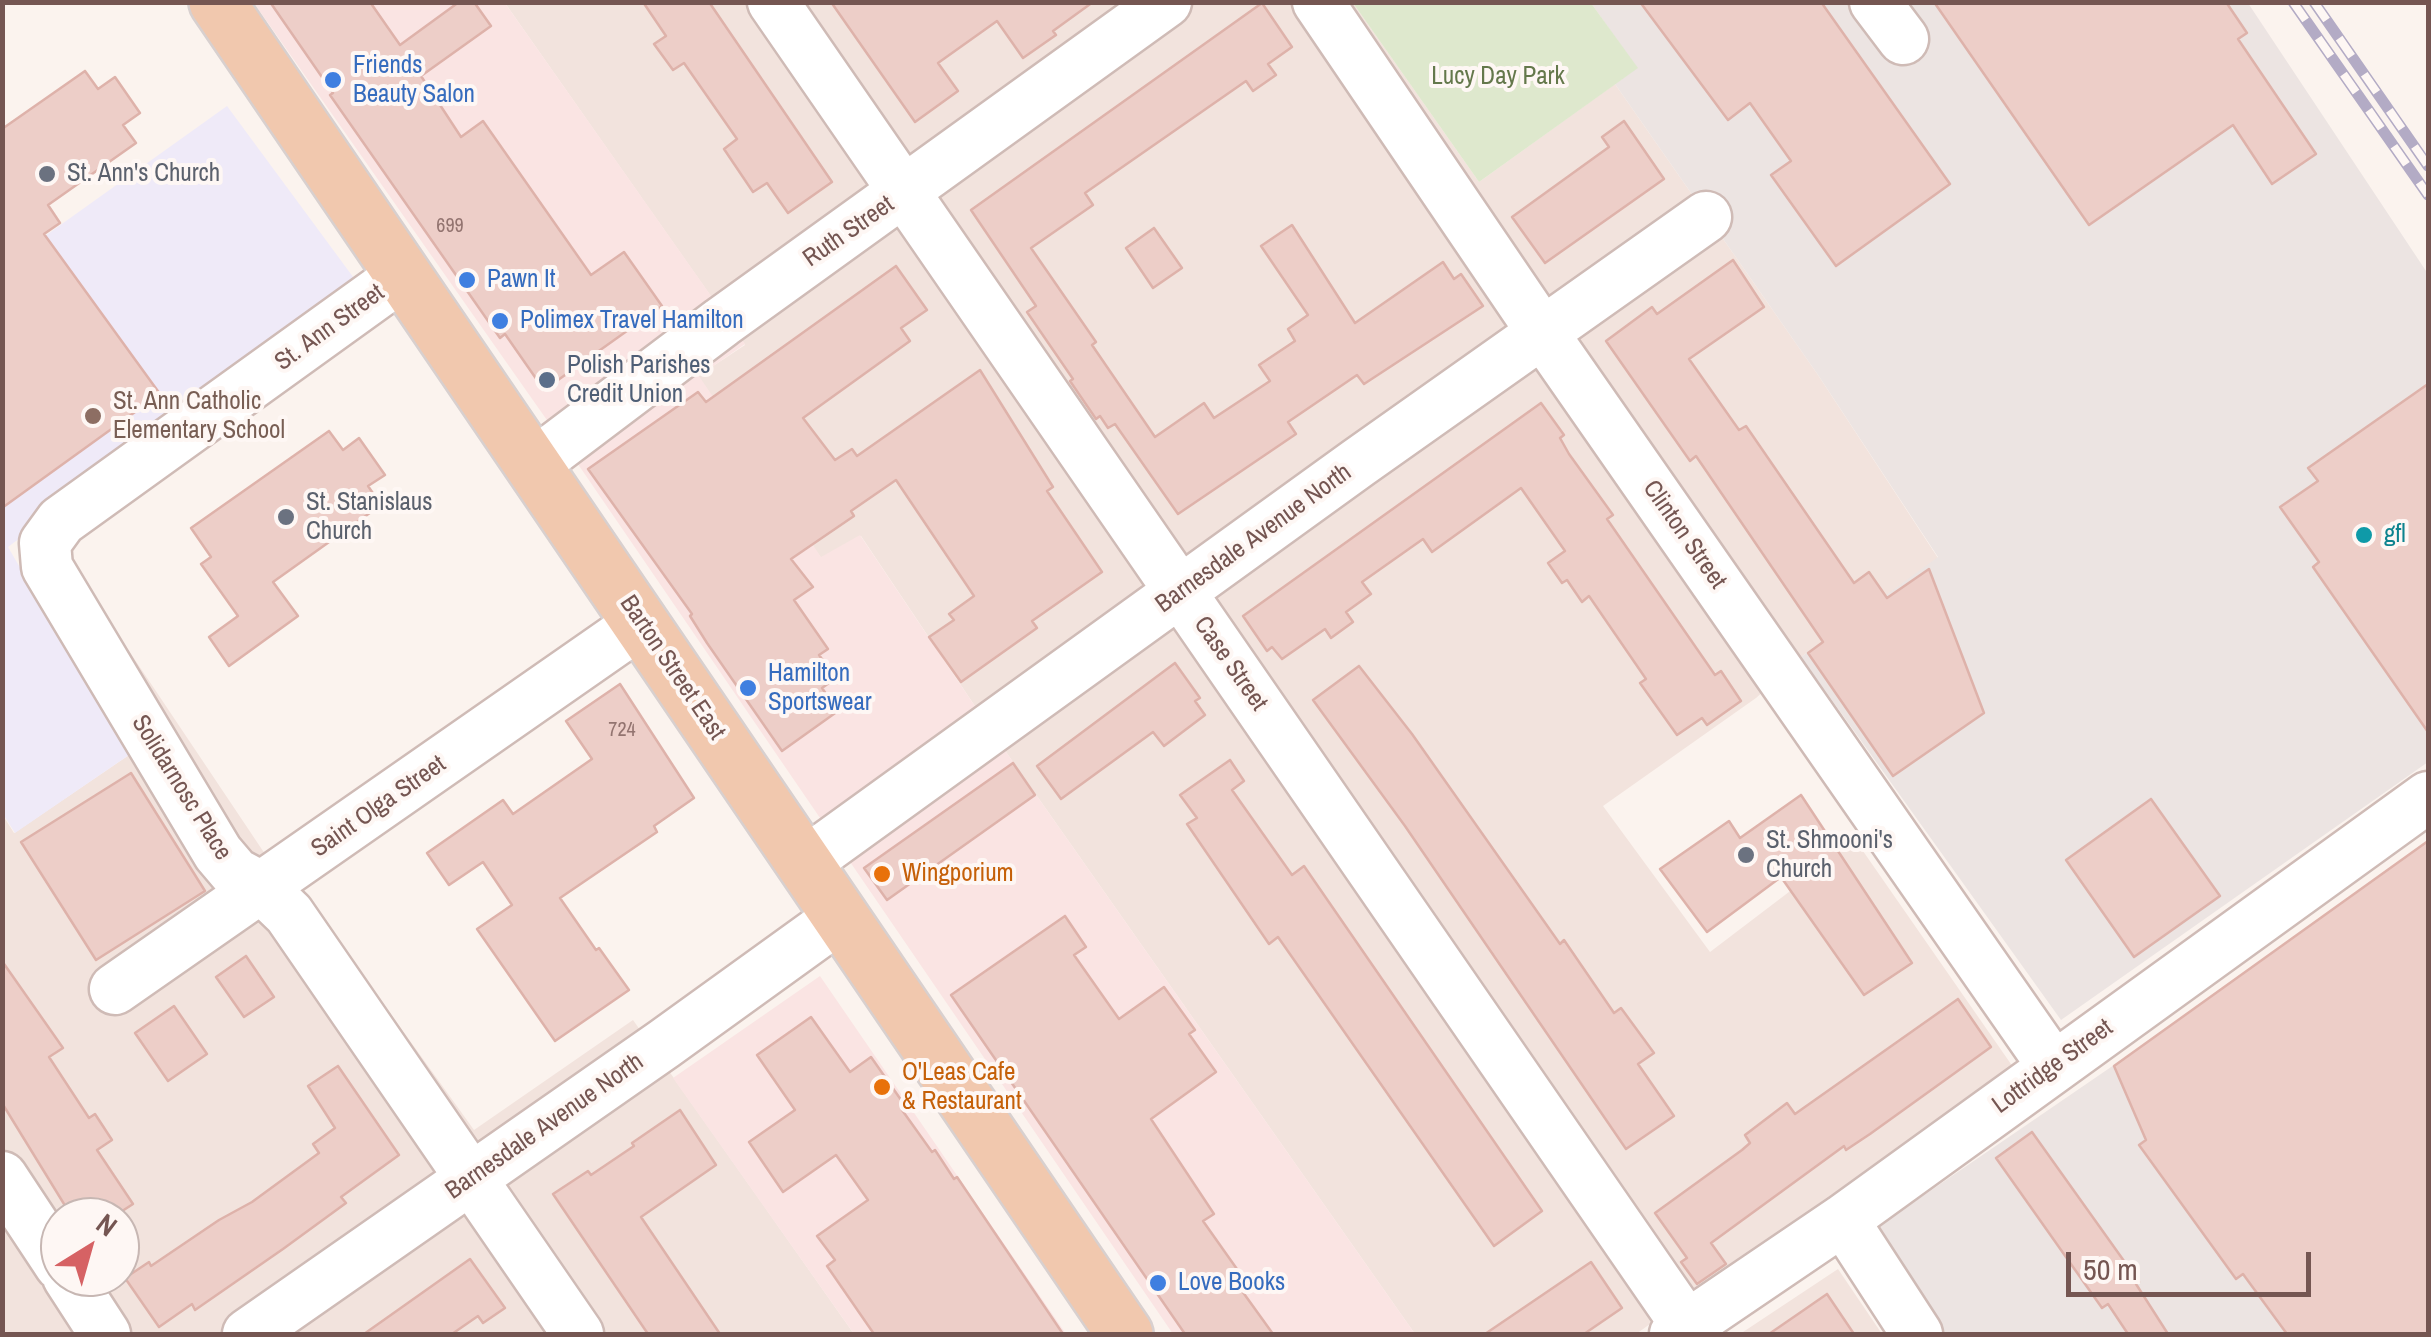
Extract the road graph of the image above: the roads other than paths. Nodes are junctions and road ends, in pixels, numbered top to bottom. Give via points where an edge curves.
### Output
1 (217, 2) edge
2 (773, 2) edge
3 (1166, 2) edge
4 (1318, 2) edge
5 (904, 193) junction
6 (1706, 217) dead end
7 (404, 274) junction
8 (1542, 332) junction
9 (534, 464) junction
10 (60, 521) joint
11 (1181, 593) junction
12 (642, 622) junction
13 (2428, 797) edge
14 (803, 864) junction
15 (260, 887) junction
16 (840, 916) junction
17 (115, 989) dead end
18 (2053, 1066) junction
19 (2, 1177) edge
20 (470, 1178) junction
21 (1843, 1220) junction
22 (40, 1235) edge
23 (81, 1297) edge
24 (1682, 1330) edge
25 (105, 1334) edge
26 (248, 1334) edge
27 (578, 1334) edge
28 (1125, 1334) edge
29 (1918, 1334) edge

1 - 7 main road, Barton Street East
2 - 5 street, Case Street
3 - 5 street, Ruth Street
4 - 8 street, Clinton Street
5 - 9 street, Ruth Street
5 - 11 street, Case Street
6 - 8 street, Barnesdale Avenue North
7 - 9 main road, Barton Street East
7 - 10 street, St. Ann Street
8 - 11 street, Barnesdale Avenue North
8 - 18 street, Clinton Street
9 - 12 main road, Barton Street East
10 - 15 street, Solidarnosc Place via 45,543 47,567 218,852 235,873
11 - 14 street, Barnesdale Avenue North
11 - 24 street, Case Street
12 - 14 main road, Barton Street East
12 - 15 street, Saint Olga Street
13 - 18 street, Lottridge Street
14 - 16 main road, Barton Street East
15 - 17 street, Saint Olga Street
15 - 20 street, Solidarnosc Place via 289,914
16 - 20 street, Barnesdale Avenue North
16 - 28 main road, Barton Street East
18 - 21 street, Lottridge Street
19 - 22 street
20 - 26 street, Barnesdale Avenue North
20 - 27 street, Solidarnosc Place
21 - 24 street, Lottridge Street
21 - 29 street
23 - 25 street

